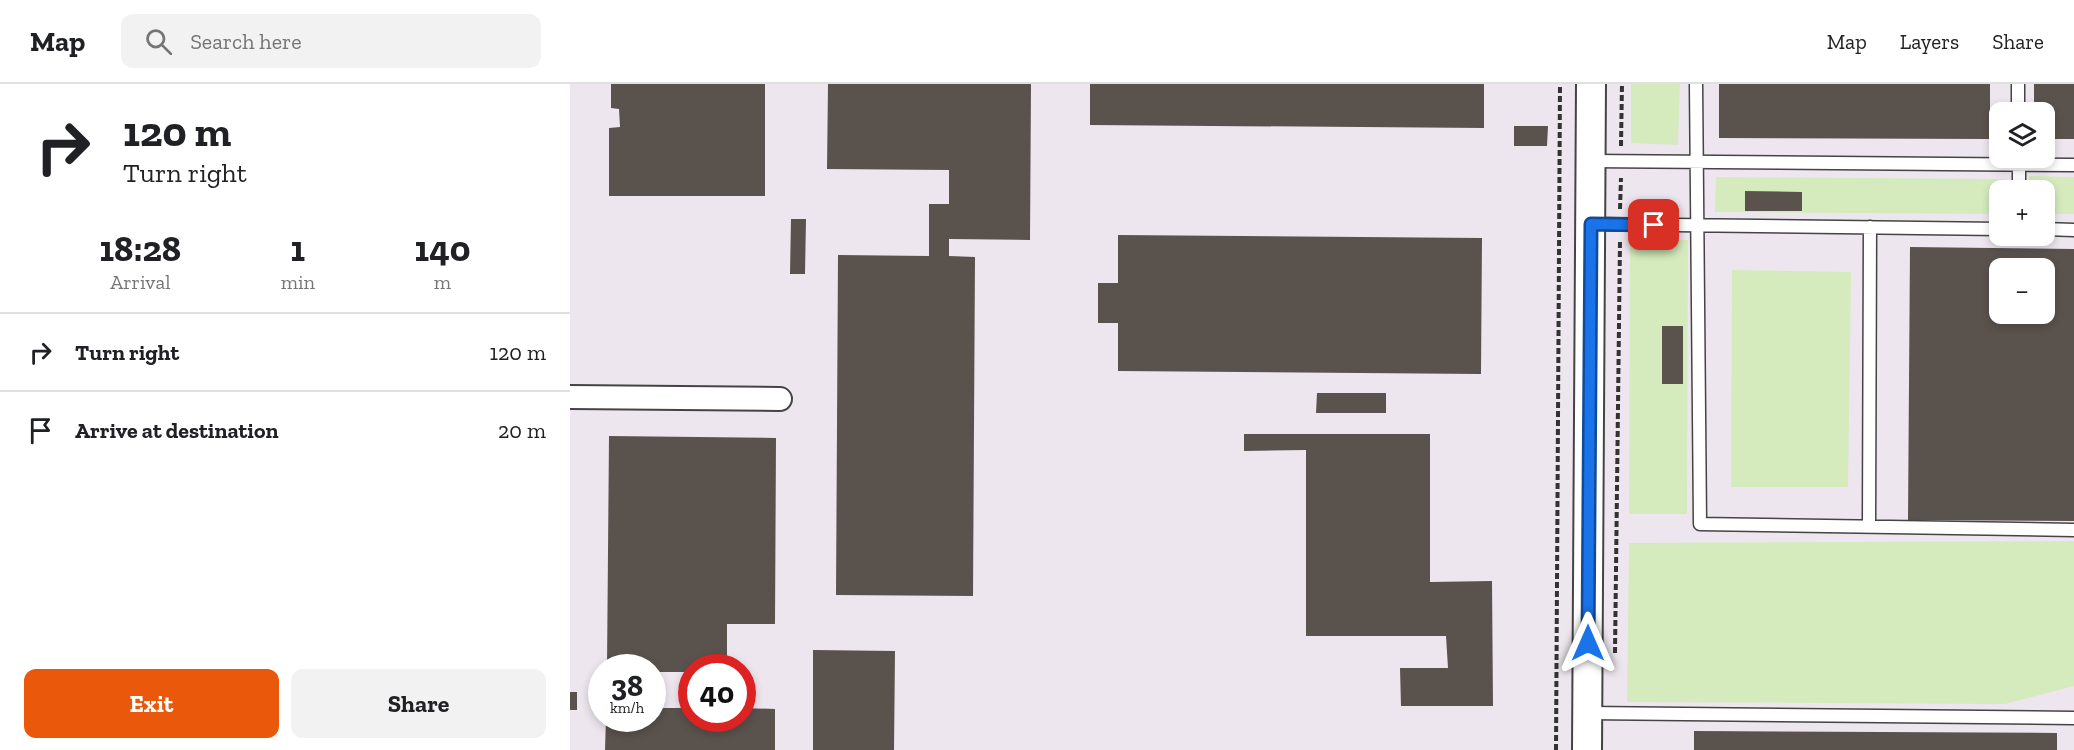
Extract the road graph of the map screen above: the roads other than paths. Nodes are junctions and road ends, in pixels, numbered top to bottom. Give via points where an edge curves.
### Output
1 (1591, 84) edge
2 (1696, 84) edge
3 (2018, 84) edge
4 (2018, 102) edge
5 (1590, 161) junction
6 (1989, 161) edge
7 (1697, 162) junction
8 (2055, 164) edge
9 (2074, 165) edge
10 (1591, 224) junction
11 (1697, 225) junction
12 (1870, 227) junction
13 (1989, 229) edge
14 (2055, 230) edge
15 (2074, 230) edge
16 (570, 397) edge
17 (780, 399) dead end
18 (1869, 526) junction
19 (2074, 530) edge
20 (1588, 713) junction
21 (2074, 718) edge
22 (1587, 750) edge

1 - 5 street
2 - 7 lane
3 - 4 lane
5 - 7 lane
5 - 10 street
6 - 7 lane
7 - 11 lane
8 - 9 lane
10 - 11 lane
10 - 20 street
11 - 12 lane
11 - 18 lane via 1700,524
12 - 13 lane
12 - 18 lane
14 - 15 lane
16 - 17 street
18 - 19 lane
20 - 21 lane
20 - 22 street

